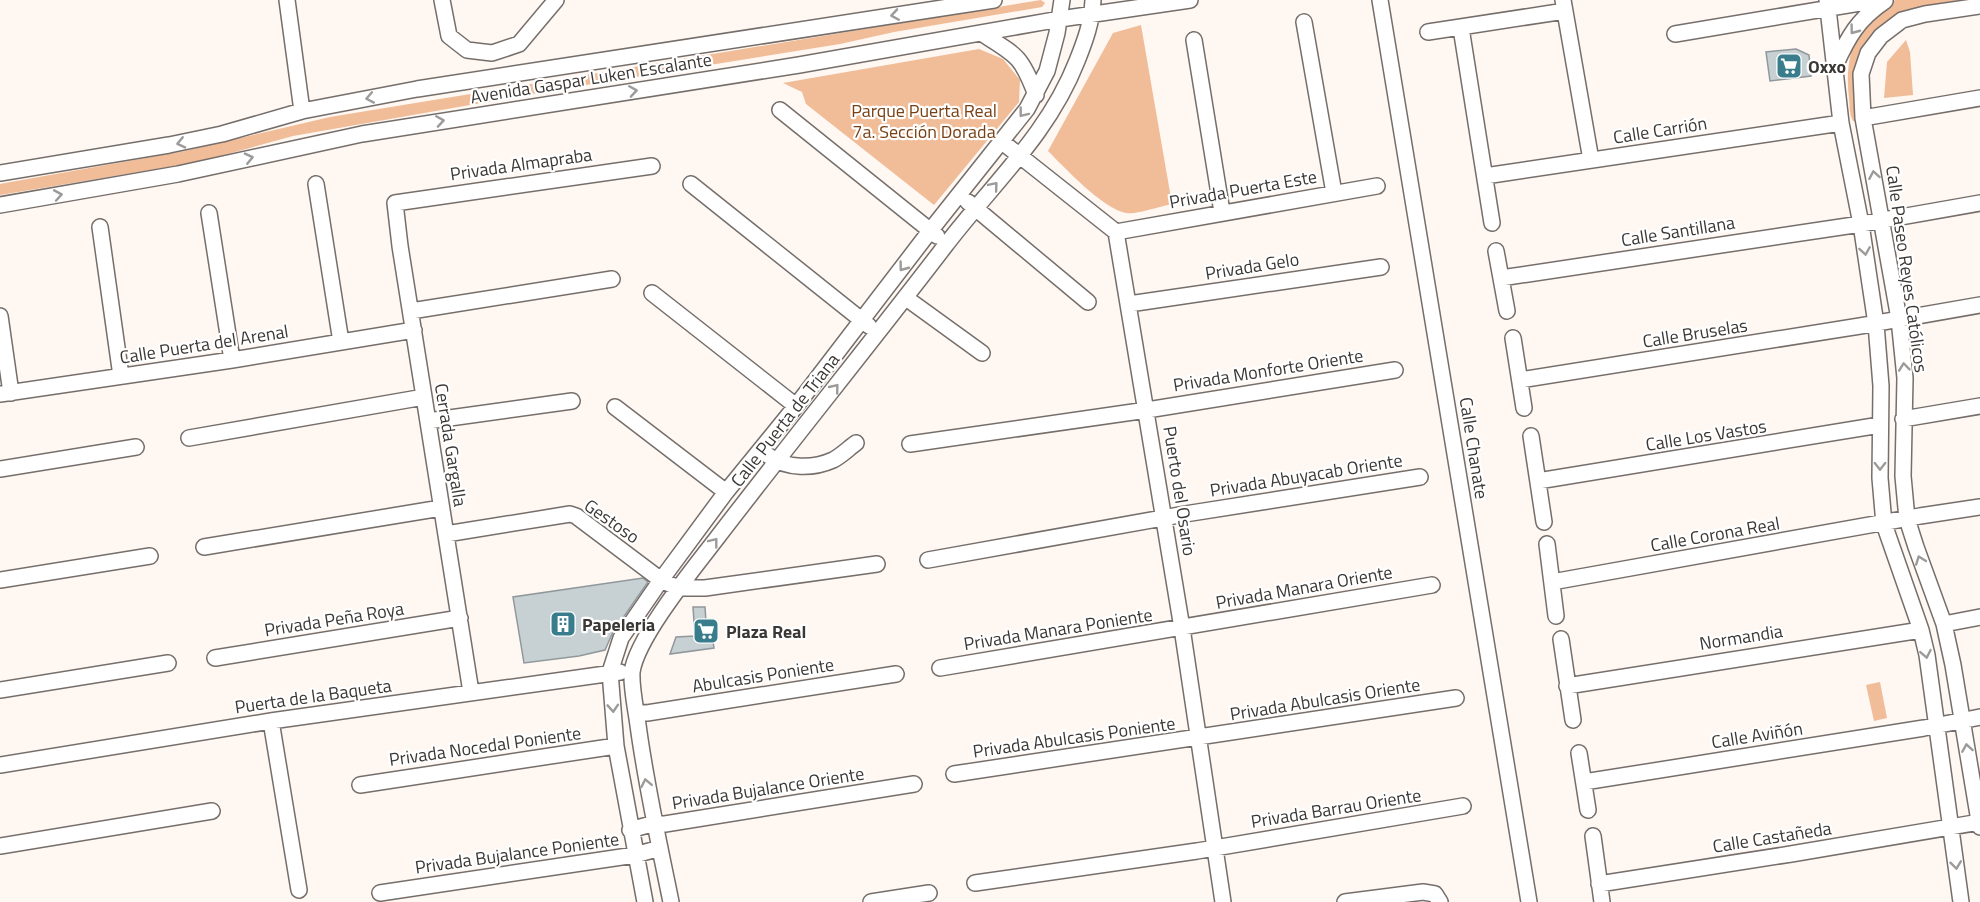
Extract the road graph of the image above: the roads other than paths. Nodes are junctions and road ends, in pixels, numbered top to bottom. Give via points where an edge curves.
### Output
1 (287, 0) edge
2 (442, 0) edge
3 (556, 0) edge
4 (994, 0) edge
5 (1062, 0) edge
6 (1190, 0) edge
7 (1380, 0) edge
8 (1878, 0) edge
9 (1886, 0) edge
10 (1828, 4) edge
11 (1564, 6) edge
12 (1980, 6) edge
13 (1093, 8) edge
14 (1060, 19) junction
15 (1304, 22) dead end
16 (1461, 28) junction
17 (1428, 32) dead end
18 (981, 33) junction
19 (1675, 34) dead end
20 (1194, 40) dead end
21 (1834, 69) junction
22 (1047, 71) junction
23 (1070, 77) junction
24 (1036, 95) junction
25 (1980, 98) edge
26 (780, 110) dead end
27 (302, 111) junction
28 (1863, 118) junction
29 (1841, 123) junction
30 (1001, 141) junction
31 (1019, 156) junction
32 (1592, 160) junction
33 (652, 166) dead end
34 (0, 173) edge
35 (1485, 176) junction
36 (316, 184) dead end
37 (691, 184) dead end
38 (1377, 186) dead end
39 (1334, 194) junction
40 (959, 195) junction
41 (395, 203) joint
42 (1980, 203) edge
43 (0, 205) edge
44 (976, 208) junction
45 (1222, 212) junction
46 (209, 213) dead end
47 (1882, 220) junction
48 (1492, 223) dead end
49 (1861, 224) junction
50 (100, 227) dead end
51 (930, 231) junction
52 (1116, 231) junction
53 (946, 244) junction
54 (1496, 251) dead end
55 (1381, 267) dead end
56 (1502, 278) junction
57 (612, 279) dead end
58 (652, 293) dead end
59 (906, 298) junction
60 (1088, 302) dead end
61 (1129, 304) junction
62 (1980, 305) edge
63 (411, 311) junction
64 (1507, 311) dead end
65 (0, 316) edge
66 (862, 320) junction
67 (1899, 320) junction
68 (1876, 324) junction
69 (414, 330) junction
70 (879, 333) junction
71 (1513, 338) dead end
72 (341, 342) junction
73 (981, 353) dead end
74 (232, 360) junction
75 (1395, 370) dead end
76 (121, 376) junction
77 (1520, 380) junction
78 (5, 393) edge
79 (424, 397) junction
80 (572, 401) dead end
81 (796, 406) junction
82 (1980, 406) edge
83 (615, 407) dead end
84 (1524, 408) dead end
85 (1147, 410) junction
86 (1903, 419) junction
87 (428, 421) junction
88 (1880, 425) junction
89 (1531, 436) dead end
90 (189, 438) dead end
91 (856, 443) dead end
92 (910, 444) dead end
93 (136, 447) dead end
94 (760, 450) junction
95 (776, 461) junction
96 (0, 469) edge
97 (1420, 477) dead end
98 (1538, 481) junction
99 (726, 492) junction
100 (1980, 507) edge
101 (441, 508) junction
102 (1164, 517) junction
103 (1907, 519) junction
104 (1544, 522) dead end
105 (1884, 524) junction
106 (446, 534) junction
107 (1547, 544) dead end
108 (204, 547) dead end
109 (150, 556) dead end
110 (928, 560) dead end
111 (877, 564) dead end
112 (0, 580) edge
113 (661, 580) junction
114 (1552, 582) junction
115 (1432, 585) dead end
116 (678, 588) junction
117 (1556, 615) dead end
118 (1980, 617) edge
119 (460, 618) junction
120 (1944, 624) junction
121 (1182, 628) junction
122 (1921, 630) junction
123 (1561, 639) dead end
124 (215, 658) dead end
125 (168, 663) dead end
126 (940, 668) dead end
127 (610, 672) junction
128 (632, 672) junction
129 (896, 674) dead end
130 (1568, 686) junction
131 (0, 690) edge
132 (471, 692) junction
133 (1456, 698) dead end
134 (636, 712) junction
135 (1980, 717) edge
136 (1573, 720) dead end
137 (1963, 720) junction
138 (271, 721) junction
139 (1936, 726) junction
140 (1199, 738) junction
141 (615, 746) junction
142 (1579, 753) dead end
143 (0, 765) edge
144 (954, 774) dead end
145 (1584, 782) junction
146 (914, 784) dead end
147 (360, 785) dead end
148 (1463, 806) dead end
149 (1588, 810) dead end
150 (212, 811) dead end
151 (1980, 822) edge
152 (655, 823) junction
153 (1980, 827) edge
154 (1952, 828) junction
155 (630, 830) junction
156 (1593, 836) dead end
157 (0, 846) edge
158 (660, 848) junction
159 (1215, 848) junction
160 (635, 855) junction
161 (975, 883) dead end
162 (1599, 884) junction
163 (299, 890) dead end
164 (380, 893) dead end
165 (929, 893) dead end
166 (1440, 901) edge
167 (645, 902) edge
168 (671, 902) edge
169 (871, 902) edge
170 (1223, 902) edge
171 (1345, 902) edge
172 (1529, 902) edge
173 (1602, 902) edge
174 (1961, 902) edge

1 - 27 street
2 - 3 street via 449,36 467,50 492,53 519,44
4 -> 27 street, Avenida Gaspar Luken Escalante via 417,89
5 - 14 street, Calle Puerta de Triana
6 - 13 street, Avenida Gaspar Luken Escalante
7 - 172 street, Calle Chanate
8 - 10 street
9 -> 21 street via 1853,30
10 - 19 street
10 - 21 street
11 - 16 street
11 - 32 street
12 - 28 street, Calle Paseo Reyes Católicos via 1902,20 1881,36 1868,53 1861,74
13 - 14 street, Avenida Gaspar Luken Escalante
13 - 23 street, Calle Puerta de Triana
14 - 18 street, Avenida Gaspar Luken Escalante
14 - 22 street, Calle Puerta de Triana
15 - 39 street
16 - 17 street
16 - 35 street
18 - 24 street via 1019,58
43 -> 18 street, Avenida Gaspar Luken Escalante via 178,174 362,134
20 - 45 street
21 - 29 street
22 - 23 street
22 - 24 street, Calle Puerta de Triana
23 - 31 street, Calle Puerta de Triana via 1050,117
24 -> 30 street, Calle Puerta de Triana
25 - 28 street
26 - 51 street
27 -> 34 street, Avenida Gaspar Luken Escalante via 170,145
47 -> 28 street, Calle Paseo Reyes Católicos
29 - 32 street, Calle Carrión
29 - 49 street
30 - 31 street
30 - 40 street, Calle Puerta de Triana
44 -> 31 street, Calle Puerta de Triana
31 - 52 street
32 - 35 street, Calle Carrión
33 - 41 street, Privada Almapraba
35 - 48 street
36 - 72 street
37 - 66 street
38 - 39 street, Privada Puerta Este
39 - 45 street, Privada Puerta Este
40 - 44 street
40 - 51 street, Calle Puerta de Triana
41 - 63 street, Cerrada Gargalla
42 - 47 street, Calle Santillana
44 - 53 street, Calle Puerta de Triana
44 - 60 street
45 - 52 street, Privada Puerta Este
46 - 74 street
47 - 49 street, Calle Santillana
47 - 67 street, Calle Paseo Reyes Católicos
49 - 56 street, Calle Santillana
49 -> 68 street
50 - 76 street
51 - 53 street
51 -> 66 street, Calle Puerta de Triana
52 - 61 street, Puerto del Osario
53 - 59 street, Calle Puerta de Triana
54 - 56 street
55 - 61 street, Privada Gelo
56 - 64 street
57 - 63 street
58 - 81 street
59 - 70 street, Calle Puerta de Triana
59 - 73 street
61 - 85 street, Puerto del Osario
62 - 67 street, Calle Bruselas
63 - 69 street, Cerrada Gargalla
65 - 78 street
66 - 70 street
66 - 81 street, Calle Puerta de Triana
67 - 68 street, Calle Bruselas
86 -> 67 street, Calle Paseo Reyes Católicos via 1905,378
68 - 77 street, Calle Bruselas
68 - 88 street
69 - 72 street, Calle Puerta del Arenal
69 - 79 street, Cerrada Gargalla
95 -> 70 street, Calle Puerta de Triana
71 - 77 street
72 - 74 street, Calle Puerta del Arenal
74 - 76 street, Calle Puerta del Arenal
75 - 85 street, Privada Monforte Oriente
76 - 78 street, Calle Puerta del Arenal
77 - 84 street
79 - 87 street, Cerrada Gargalla
79 - 90 street
80 - 87 street
81 - 94 street, Calle Puerta de Triana
82 - 86 street
83 - 99 street
85 - 92 street, Privada Monforte Oriente
85 - 102 street, Puerto del Osario
86 - 103 street, Calle Paseo Reyes Católicos
87 - 101 street, Cerrada Gargalla
88 - 98 street, Calle Los Vastos
88 -> 105 street
89 - 98 street
91 - 95 street via 822,463 794,466
93 - 96 street
94 - 95 street
94 - 99 street, Calle Puerta de Triana
116 -> 95 street, Calle Puerta de Triana
97 - 102 street, Privada Abuyacab Oriente
98 - 104 street
99 - 113 street, Calle Puerta de Triana
100 - 103 street, Calle Corona Real
101 - 106 street, Cerrada Gargalla
101 - 108 street
102 - 110 street, Privada Abuyacab Oriente
102 - 121 street, Puerto del Osario
103 - 105 street, Calle Corona Real
120 -> 103 street, Calle Paseo Reyes Católicos
105 - 114 street, Calle Corona Real
105 - 122 street
106 - 113 street, Gestoso via 570,514
106 - 119 street, Cerrada Gargalla
107 - 114 street
109 - 112 street
111 - 116 street via 705,588
113 - 116 street, Gestoso
113 - 127 street, Calle Puerta de Triana via 621,638
114 - 117 street
115 - 121 street, Privada Manara Oriente
116 - 128 street, Calle Puerta de Triana via 645,640
118 - 120 street
119 - 124 street, Privada Peña Roya
119 - 132 street, Cerrada Gargalla
120 - 137 street, Calle Paseo Reyes Católicos
121 - 126 street, Privada Manara Poniente
121 - 140 street, Puerto del Osario
122 - 130 street, Normandia
122 -> 139 street
123 - 130 street
125 - 131 street
127 - 128 street, Puerta de la Baqueta
127 - 132 street, Puerta de la Baqueta
127 -> 141 street, Calle Puerta de Triana
128 - 134 street, Calle Puerta de Triana
129 - 134 street, Abulcasis Poniente
130 - 136 street
132 - 138 street, Puerta de la Baqueta
133 - 140 street, Privada Abulcasis Oriente
152 -> 134 street, Calle Puerta de Triana
135 - 137 street, Calle Aviñón
137 - 139 street, Calle Aviñón
151 -> 137 street, Calle Paseo Reyes Católicos
138 - 143 street, Puerta de la Baqueta
138 - 163 street
139 - 145 street, Calle Aviñón
139 - 154 street
140 - 144 street, Privada Abulcasis Poniente
140 - 159 street, Puerto del Osario
141 - 147 street, Privada Nocedal Poniente
141 - 155 street, Calle Puerta de Triana
142 - 145 street
145 - 149 street
146 - 152 street, Privada Bujalance Oriente
148 - 159 street, Privada Barrau Oriente
150 - 157 street
151 - 153 street, Calle Paseo Reyes Católicos
151 - 154 street, Calle Castañeda
152 - 155 street, Privada Bujalance Oriente
152 - 158 street, Calle Puerta de Triana
154 - 162 street, Calle Castañeda
154 -> 174 street
155 - 160 street, Calle Puerta de Triana
156 - 162 street
158 - 160 street, Privada Bujalance Poniente
158 - 168 street, Calle Puerta de Triana
159 - 161 street, Privada Barrau Oriente
159 - 170 street, Puerto del Osario
160 - 164 street, Privada Bujalance Poniente
160 - 167 street, Calle Puerta de Triana
162 - 173 street
165 - 169 street
166 - 171 street via 1435,894 1423,892

